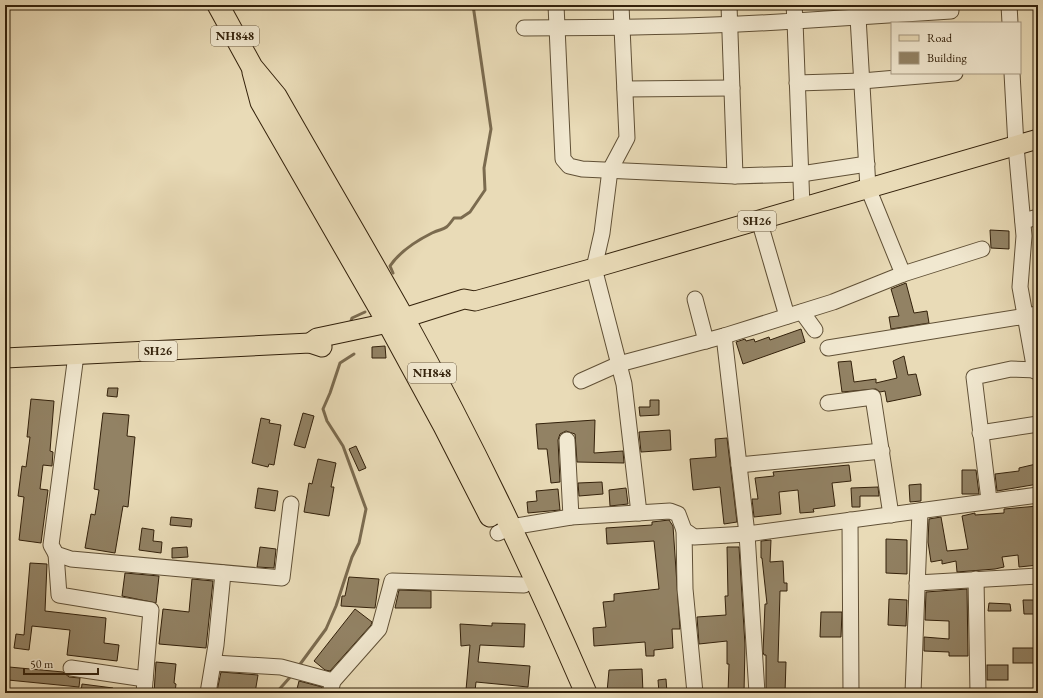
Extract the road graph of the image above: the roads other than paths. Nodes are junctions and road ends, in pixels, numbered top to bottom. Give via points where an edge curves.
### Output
1 (218, 5) edge
2 (556, 5) edge
3 (621, 5) edge
4 (730, 5) edge
5 (794, 5) edge
6 (950, 5) edge
7 (1009, 5) edge
8 (858, 17) junction
9 (795, 21) junction
10 (1010, 22) edge
11 (730, 26) junction
12 (524, 28) dead end
13 (557, 28) junction
14 (622, 29) junction
15 (943, 74) edge
16 (1012, 74) edge
17 (862, 81) junction
18 (797, 83) junction
19 (732, 88) junction
20 (626, 89) junction
21 (1038, 139) edge
22 (1016, 146) junction
23 (867, 164) junction
24 (610, 170) junction
25 (801, 174) junction
26 (735, 176) junction
27 (868, 188) junction
28 (802, 207) junction
29 (1038, 217) edge
30 (759, 220) junction
31 (1024, 221) junction
32 (982, 249) dead end
33 (594, 268) junction
34 (903, 274) junction
35 (695, 299) dead end
36 (802, 312) junction
37 (1031, 315) edge
38 (787, 316) junction
39 (399, 327) junction
40 (815, 330) dead end
41 (724, 336) junction
42 (706, 340) junction
43 (828, 348) dead end
44 (76, 355) junction
45 (5, 358) edge
46 (619, 364) junction
47 (1036, 370) edge
48 (581, 381) dead end
49 (828, 403) dead end
50 (1038, 424) edge
51 (980, 433) junction
52 (567, 440) dead end
53 (882, 451) junction
54 (739, 464) junction
55 (1038, 495) edge
56 (988, 500) junction
57 (291, 504) dead end
58 (920, 511) junction
59 (639, 513) junction
60 (891, 515) junction
61 (571, 517) junction
62 (850, 520) junction
63 (505, 530) junction
64 (684, 530) junction
65 (747, 534) junction
66 (56, 554) junction
67 (223, 573) junction
68 (1038, 576) edge
69 (976, 579) junction
70 (917, 583) junction
71 (524, 585) junction
72 (214, 663) junction
73 (71, 668) dead end
74 (144, 686) edge
75 (332, 687) edge
76 (208, 693) edge
77 (572, 693) edge
78 (586, 693) edge
79 (695, 693) edge
80 (757, 693) edge
81 (851, 693) edge
82 (913, 693) edge
83 (978, 693) edge

1 - 39 highway, NH848 via 252,67 261,102
2 - 13 street
3 - 14 street
4 - 11 street
5 - 9 street
6 - 8 street via 951,11
7 - 10 street
8 - 9 street
8 - 17 street
9 - 11 street
9 - 18 street
11 - 14 street
11 - 19 street
12 - 13 street
13 - 14 street
13 - 24 street via 563,159 570,166 582,169
14 - 20 street
15 - 17 street
16 - 22 street
17 - 18 street
17 - 23 street
18 - 25 street
19 - 20 street
19 - 26 street
20 - 24 street via 627,138
21 - 22 main road, SH26
22 - 27 main road, SH26
22 - 31 street
23 - 25 street
23 - 27 street
24 - 26 street
24 - 33 street via 602,233
25 - 26 street
25 - 28 street
27 - 28 main road, SH26
27 - 34 street
28 - 30 main road, SH26
29 - 31 street
30 - 33 main road, SH26
30 - 38 street
31 - 37 street via 1020,287
32 - 34 street
33 - 39 main road, SH26 via 475,301 464,299
33 - 46 street
34 - 36 street
35 - 42 street
36 - 38 street
36 - 40 street
37 - 43 street
37 - 47 street
38 - 41 street
39 - 44 main road, SH26 via 319,347 310,343
39 - 63 highway, NH848 via 444,426
41 - 42 street
41 - 54 street
42 - 46 street
44 - 45 main road, SH26
44 - 66 street via 51,545
46 - 48 street
46 - 59 street via 624,384
47 - 51 street via 1011,369 974,377
49 - 53 street via 873,397
50 - 51 street
51 - 56 street
52 - 61 street
53 - 54 street
53 - 60 street
54 - 65 street
55 - 56 street
56 - 58 street
57 - 67 street via 282,578
58 - 60 street
58 - 70 street
59 - 61 street
59 - 64 street via 676,512
60 - 62 street
61 - 63 street
62 - 65 street
62 - 81 street
63 - 71 highway, NH848
63 - 78 highway, NH848 via 540,587
64 - 65 street via 694,537
64 - 79 street via 685,589
65 - 80 street
66 - 67 street via 71,559
66 - 74 street via 59,595 151,610
67 - 72 street
68 - 69 street
69 - 70 street
69 - 83 street
70 - 82 street
71 - 75 street via 392,582 379,629
71 - 77 highway, NH848
72 - 75 street via 281,667
72 - 76 street
73 - 74 street

